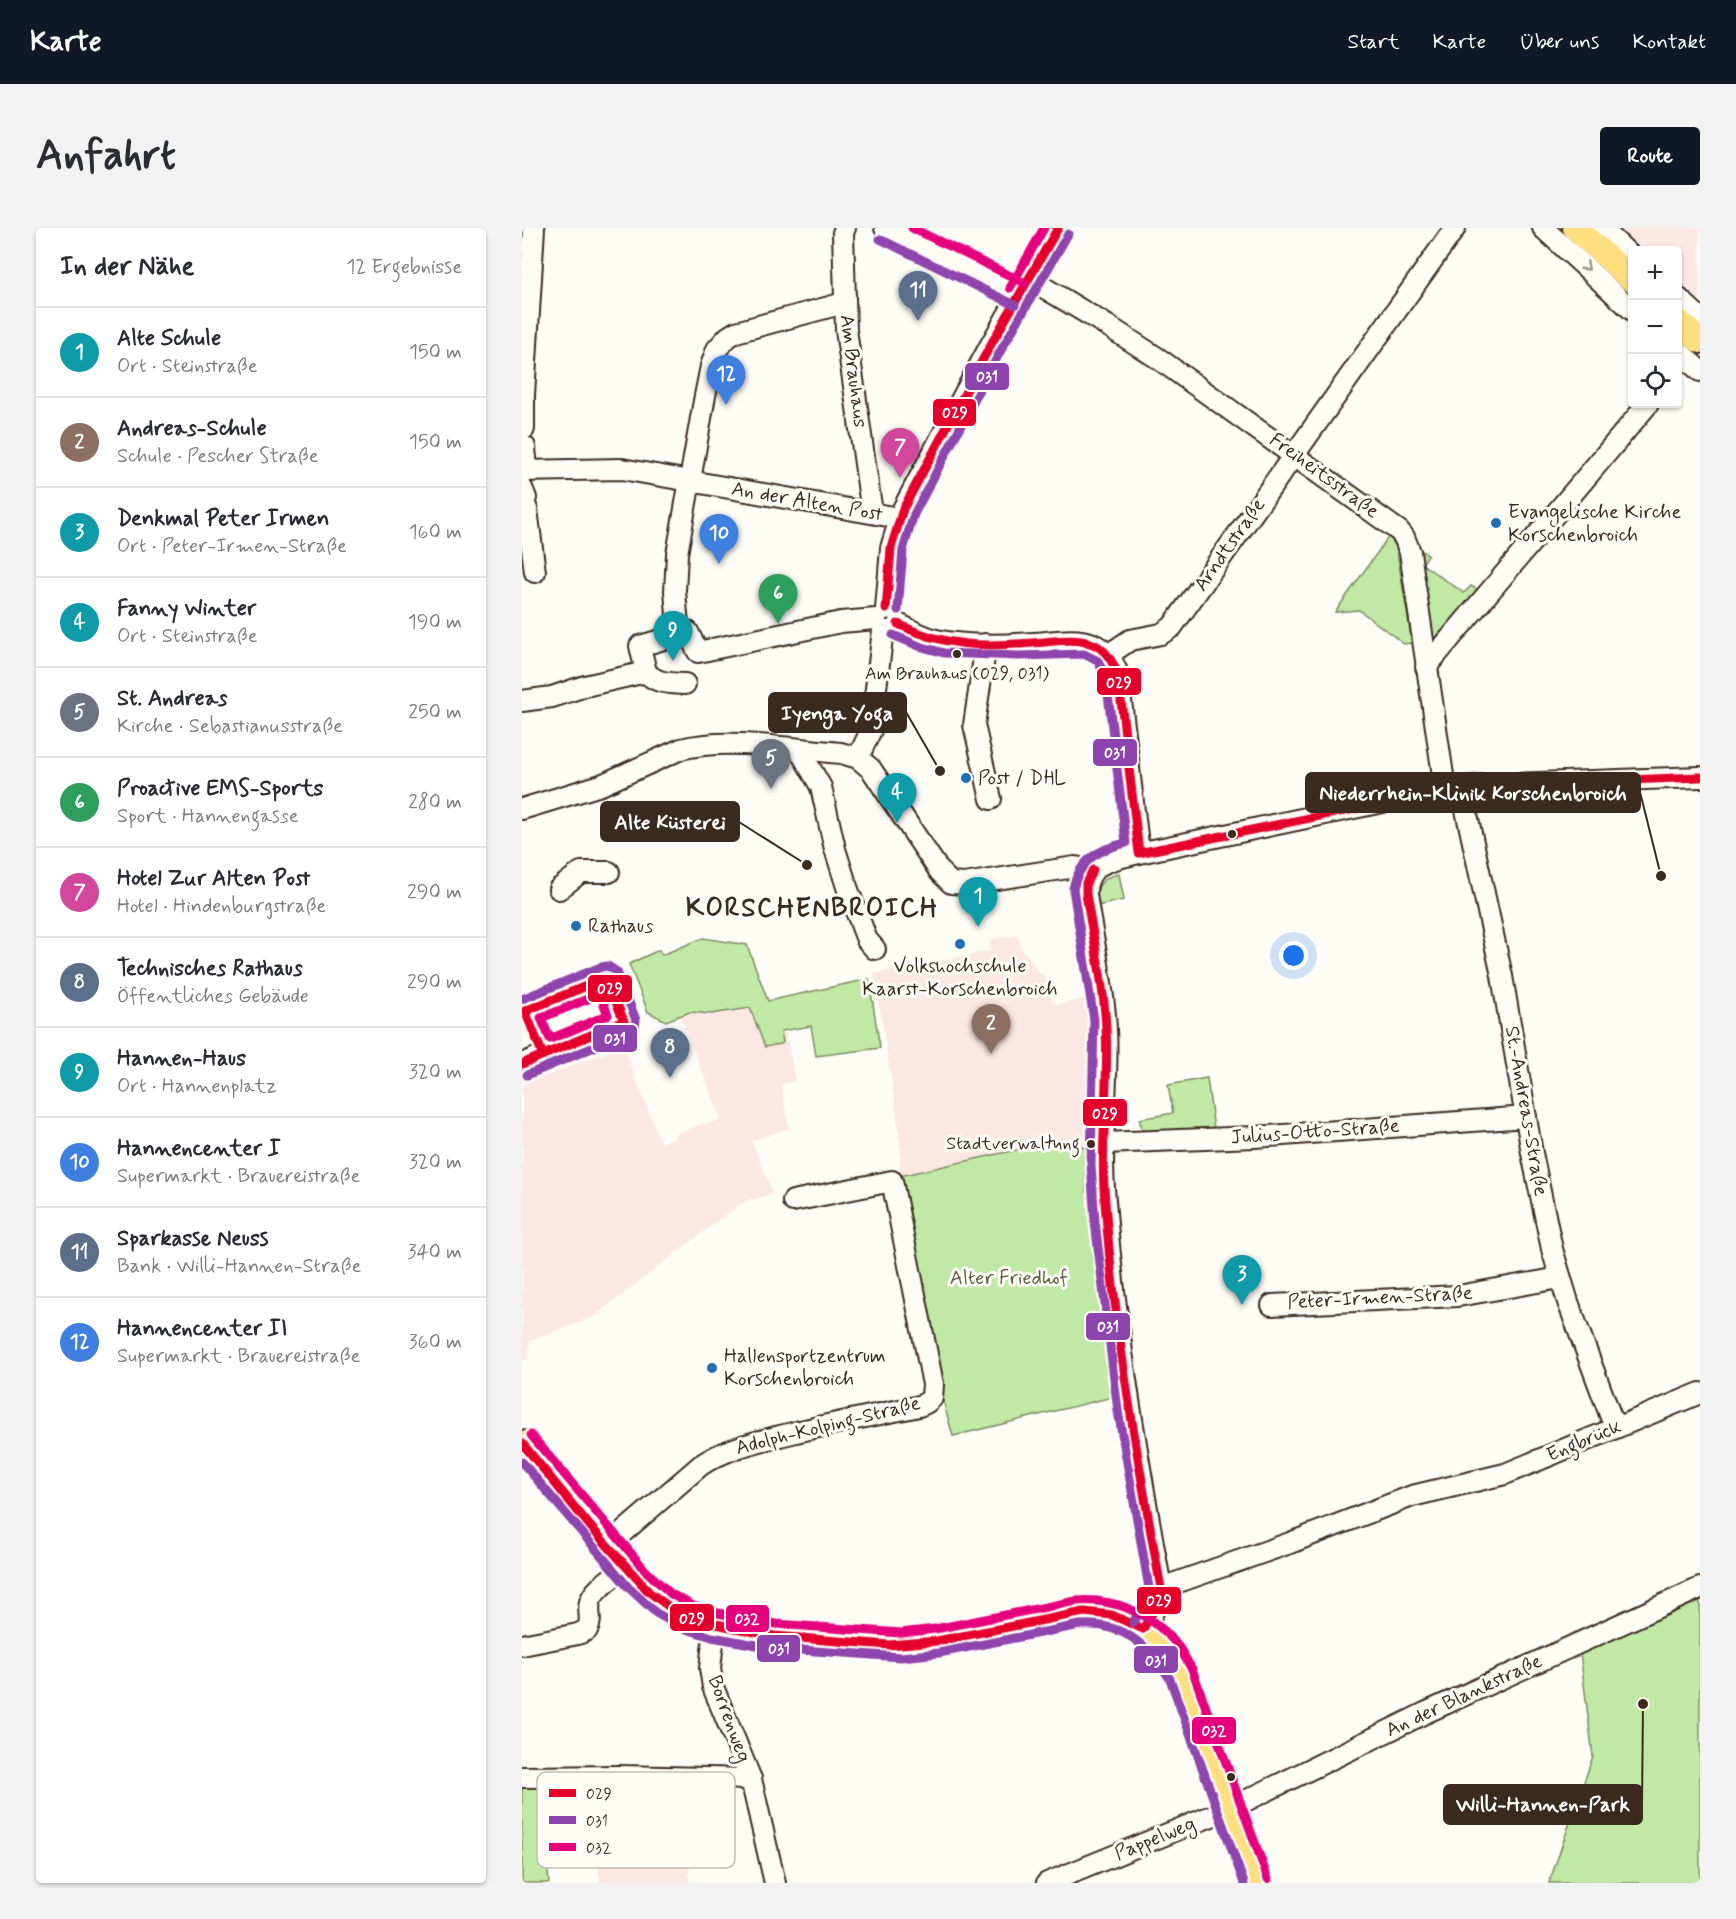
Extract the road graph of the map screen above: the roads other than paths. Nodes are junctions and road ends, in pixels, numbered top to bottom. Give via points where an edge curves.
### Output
1 (534, 228) edge
2 (845, 228) edge
3 (885, 228) edge
4 (1058, 228) edge
5 (1455, 228) edge
6 (1543, 228) edge
7 (1575, 228) edge
8 (1601, 228) edge
9 (1628, 253) edge
10 (1628, 276) edge
11 (1024, 286) junction
12 (1679, 300) edge
13 (844, 303) junction
14 (1628, 306) edge
15 (1700, 318) edge
16 (1682, 338) edge
17 (1688, 358) edge
18 (1645, 408) edge
19 (1294, 454) junction
20 (690, 480) junction
21 (525, 487) edge
22 (872, 513) junction
23 (899, 518) junction
24 (535, 572) dead end
25 (886, 621) junction
26 (688, 632) junction
27 (986, 644) junction
28 (1108, 655) junction
29 (1426, 667) junction
30 (646, 672) junction
31 (685, 684) dead end
32 (522, 701) edge
33 (799, 749) junction
34 (858, 758) junction
35 (1700, 777) edge
36 (1453, 788) junction
37 (991, 799) dead end
38 (522, 809) edge
39 (1139, 853) junction
40 (1093, 870) junction
41 (609, 872) dead end
42 (559, 889) dead end
43 (875, 949) dead end
44 (624, 1022) dead end
45 (522, 1064) edge
46 (1526, 1117) junction
47 (1104, 1143) junction
48 (793, 1201) dead end
49 (1560, 1278) junction
50 (1272, 1305) dead end
51 (1700, 1393) edge
52 (1615, 1428) junction
53 (522, 1443) edge
54 (607, 1546) junction
55 (625, 1567) junction
56 (1161, 1588) junction
57 (1700, 1588) edge
58 (715, 1625) junction
59 (1143, 1629) junction
60 (522, 1645) edge
61 (522, 1777) edge
62 (537, 1777) edge
63 (735, 1779) edge
64 (751, 1779) junction
65 (1231, 1808) junction
66 (775, 1883) edge
67 (1047, 1883) edge
68 (1257, 1883) edge

1 - 21 street via 524,395
2 - 13 street, Am Brauhaus
3 - 11 street, Freiheitsstraße
4 - 11 street
5 - 19 street, Arndtstraße
6 -> 14 street
7 - 10 main road
8 - 9 street
11 - 19 street, Freiheitsstraße via 1108,326
11 - 23 street
12 - 15 street
13 - 20 street via 736,332 723,341 711,366
13 - 22 street, Am Brauhaus
16 - 17 main road
18 - 29 street
19 - 28 street, Arndtstraße via 1170,629 1130,640
19 - 29 street, Freiheitsstraße via 1404,537 1410,552
20 - 21 street, An der Alten Post via 616,468
20 - 22 street, An der Alten Post
20 - 26 street via 678,546 675,591 678,626
21 - 24 street
22 - 23 street, An der Alten Post
23 - 25 street via 891,548
25 - 26 street via 841,622 698,652
25 - 27 street via 937,640
25 - 34 street via 871,730
26 - 30 street via 640,646
27 - 28 street via 1083,642
27 - 37 street via 974,725
28 - 39 street via 1118,675
29 - 36 street, Freiheitsstraße
30 - 31 street via 665,683
30 - 32 street
33 - 34 street via 846,753
33 - 38 street via 722,743 688,747 601,785
33 - 43 street via 821,787 847,887 867,940
34 - 40 street via 873,772 951,884 1075,867
35 - 36 street
36 - 39 street
36 - 46 street, St.-Andreas-Straße via 1502,976
39 - 40 street via 1101,863
40 - 47 street via 1086,883 1086,894 1106,1019
41 - 42 street via 582,872
44 - 45 street
46 - 47 street, Julius-Otto-Straße via 1256,1137
46 - 49 street, St.-Andreas-Straße
47 - 56 street via 1103,1184 1122,1359
48 - 54 street, Adolph-Kolping-Straße via 892,1180 933,1384 931,1400 748,1444 717,1456 701,1465
49 - 50 street, Peter-Irmen-Straße via 1449,1297
49 - 52 street, St.-Andreas-Straße
51 - 52 street, Engbrück
52 - 56 street, Engbrück via 1497,1477 1412,1496
53 - 54 main road
54 - 55 main road
55 - 58 main road via 657,1599 680,1614
55 - 60 street via 592,1596 587,1630
56 - 59 street via 1159,1601
57 - 65 street, An der Blankstraße via 1425,1713
58 - 59 main road via 794,1638 890,1645 937,1641 1084,1612 1112,1615
58 - 64 street, Borrenweg via 710,1668 713,1687
59 - 65 main road via 1165,1648 1181,1674
61 - 62 street
63 - 64 street
64 - 66 street, Borrenweg
65 - 67 street, Pappelweg
65 - 68 main road

